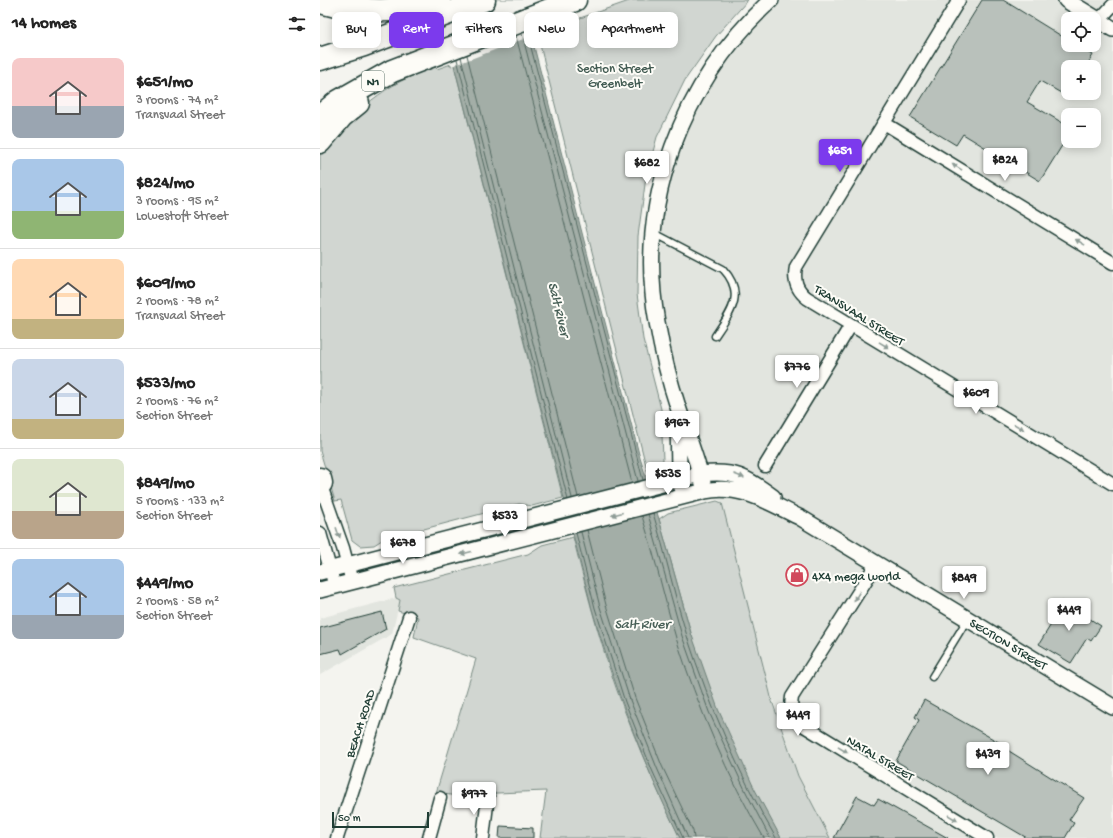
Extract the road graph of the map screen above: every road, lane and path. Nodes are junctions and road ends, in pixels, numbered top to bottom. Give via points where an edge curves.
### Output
1 (484, 0) edge
2 (575, 0) edge
3 (770, 0) edge
4 (959, 0) edge
5 (1066, 0) edge
6 (320, 2) edge
7 (1113, 5) edge
8 (539, 6) edge
9 (398, 12) edge
10 (1086, 12) edge
11 (1101, 18) edge
12 (1101, 21) edge
13 (444, 23) edge
14 (444, 26) edge
15 (1113, 29) edge
16 (389, 39) edge
17 (406, 48) edge
18 (416, 48) edge
19 (425, 48) edge
20 (320, 59) edge
21 (320, 96) edge
22 (320, 116) edge
23 (884, 123) junction
24 (320, 142) edge
25 (654, 232) junction
26 (1113, 263) edge
27 (851, 325) junction
28 (716, 336) dead end
29 (678, 407) junction
30 (765, 466) dead end
31 (701, 474) junction
32 (680, 479) junction
33 (320, 482) edge
34 (1113, 484) edge
35 (705, 491) junction
36 (684, 496) junction
37 (801, 518) junction
38 (320, 533) edge
39 (877, 563) junction
40 (348, 565) junction
41 (325, 571) edge
42 (352, 582) junction
43 (335, 587) junction
44 (320, 590) edge
45 (409, 618) dead end
46 (968, 618) junction
47 (932, 676) dead end
48 (1113, 707) edge
49 (488, 796) dead end
50 (440, 798) dead end
51 (336, 838) edge
52 (429, 838) edge
53 (483, 838) edge
54 (987, 838) edge

1 - 13 highway, N1
2 - 8 highway, N1
3 - 25 street via 742,28 716,60 688,107 663,175
4 - 23 street, TRANSVAAL STREET
5 - 10 street
6 - 9 highway via 363,10
7 - 11 street
8 - 14 highway, N1
12 - 15 street
16 - 20 highway, N1
17 - 21 highway
18 - 22 highway, N1 via 392,70 339,101
19 - 24 highway via 412,70 356,104
26 -> 23 street
23 - 27 street, TRANSVAAL STREET via 796,268 795,274 796,284 801,293
25 - 28 lane via 723,269 732,278 735,296 732,311
25 - 29 street via 652,279 657,321
27 - 30 street
27 -> 34 street, TRANSVAAL STREET
29 - 31 street
29 - 32 street
31 - 32 street, SECTION STREET
31 - 35 street
31 -> 37 street, SECTION STREET via 732,473 744,477
32 - 36 street
32 - 40 street, SECTION STREET
33 -> 40 street
35 - 36 street, SECTION STREET
35 - 37 street, SECTION STREET via 719,488 741,490
36 -> 42 street, SECTION STREET
37 - 39 street, SECTION STREET
38 - 41 street
39 - 46 street, SECTION STREET
39 -> 54 street, NATAL STREET via 792,697 790,708 794,718 801,724
40 - 41 street, SECTION STREET
40 - 42 street
41 - 43 street
42 - 43 street, SECTION STREET
43 - 44 street, SECTION STREET
45 - 51 street, BEACH ROAD
46 - 47 lane
46 - 48 street, SECTION STREET
49 - 53 street
50 - 52 street

